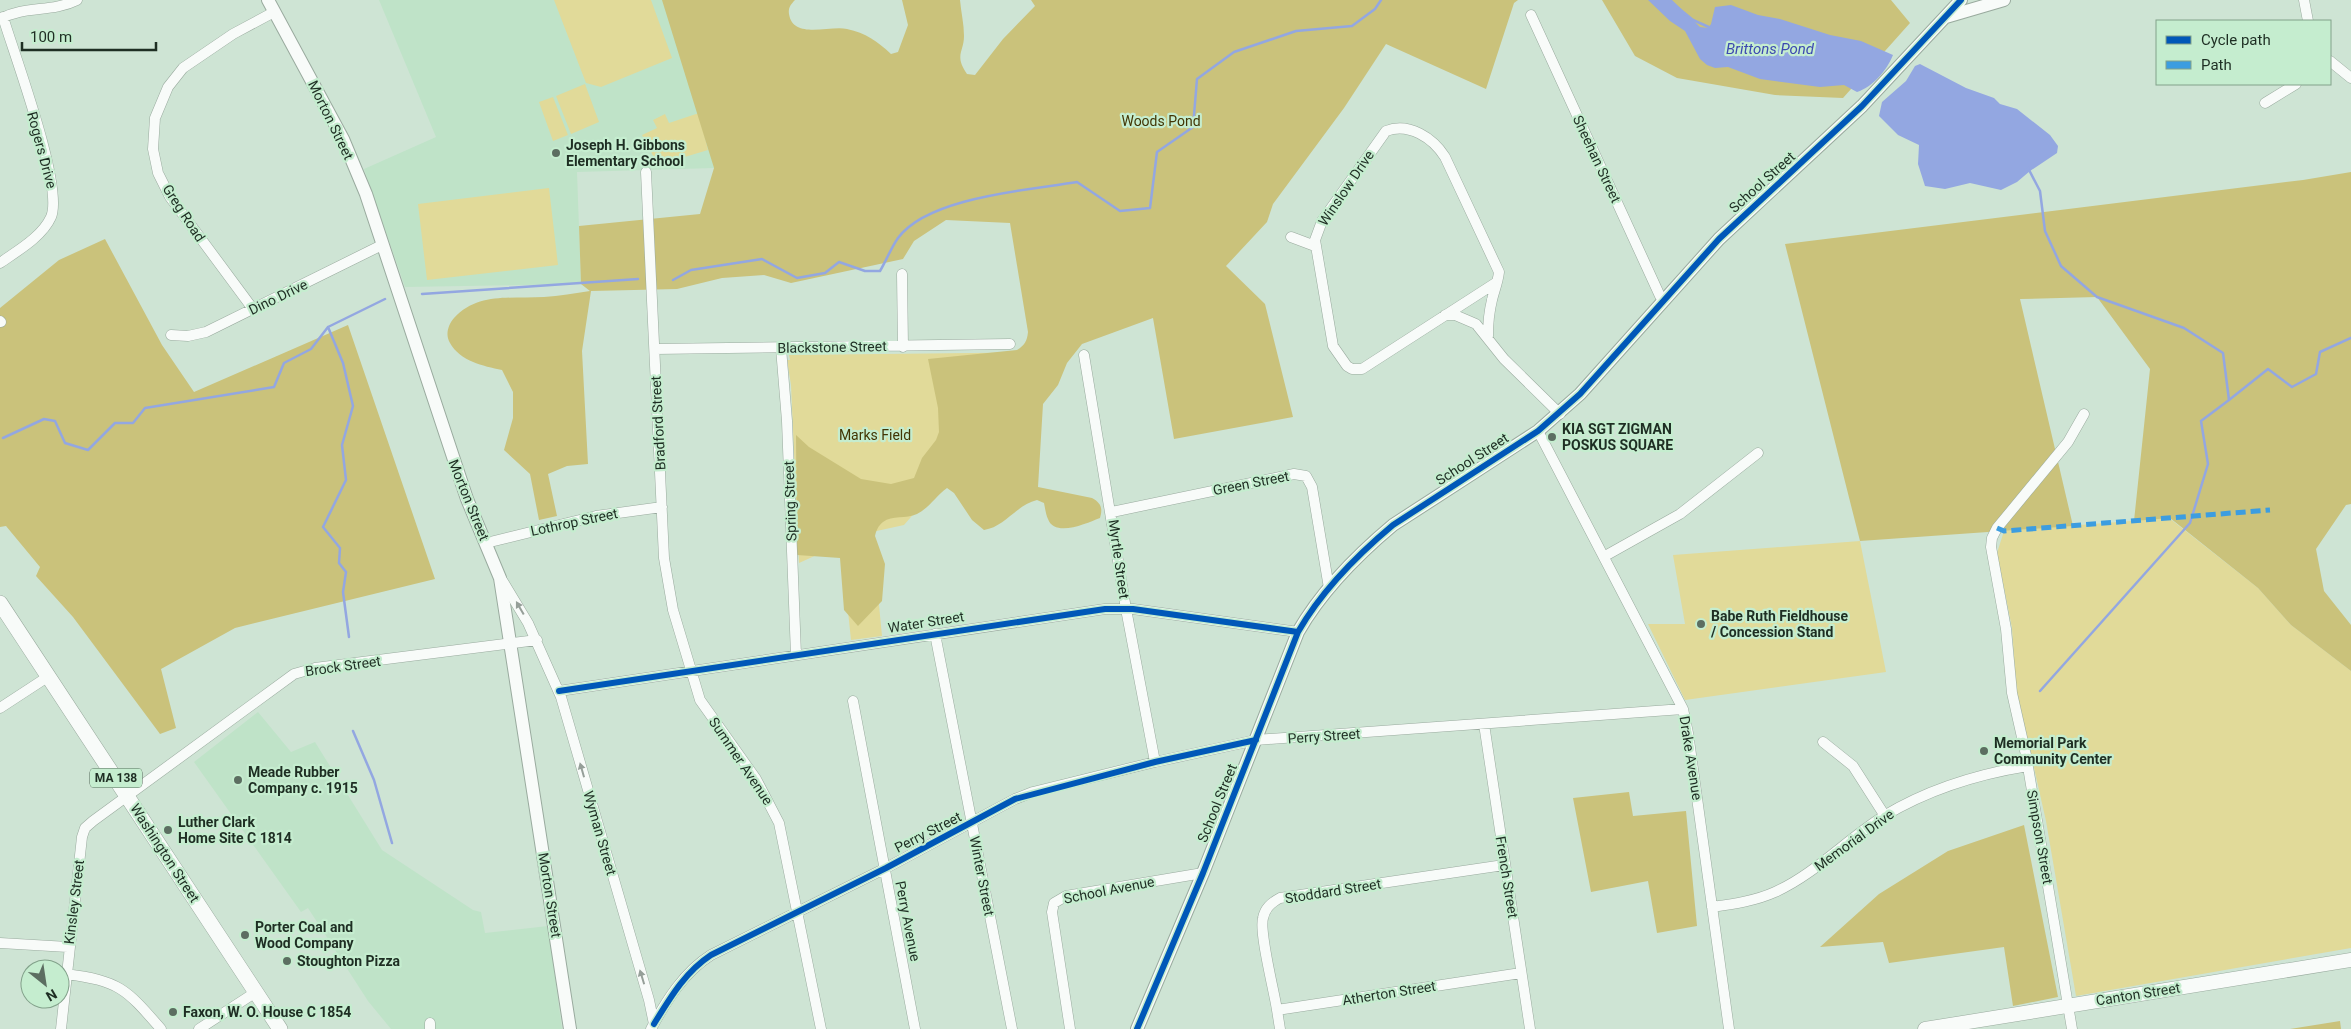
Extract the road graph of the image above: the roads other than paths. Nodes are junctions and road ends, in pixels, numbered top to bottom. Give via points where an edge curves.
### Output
1 (77, 0) edge
2 (268, 0) edge
3 (1961, 0) edge
4 (2004, 0) edge
5 (2304, 0) edge
6 (274, 12) junction
7 (1531, 15) dead end
8 (1, 18) edge
9 (1944, 18) junction
10 (2308, 20) edge
11 (2331, 62) edge
12 (2351, 78) edge
13 (2294, 85) edge
14 (2265, 103) dead end
15 (646, 172) dead end
16 (1291, 237) dead end
17 (382, 245) junction
18 (1315, 246) junction
19 (0, 263) edge
20 (902, 274) dead end
21 (1497, 282) junction
22 (1665, 300) junction
23 (253, 309) junction
24 (1445, 315) junction
25 (171, 335) dead end
26 (1488, 336) junction
27 (1010, 344) dead end
28 (903, 346) junction
29 (781, 348) junction
30 (655, 349) junction
31 (1084, 356) dead end
32 (1560, 414) junction
33 (2084, 414) dead end
34 (1538, 431) junction
35 (1758, 453) dead end
36 (662, 507) junction
37 (1112, 512) junction
38 (486, 543) junction
39 (1605, 556) junction
40 (500, 578) junction
41 (1329, 588) junction
42 (0, 603) edge
43 (1126, 609) junction
44 (1298, 632) junction
45 (935, 634) junction
46 (537, 640) junction
47 (510, 644) junction
48 (796, 655) junction
49 (690, 671) junction
50 (49, 676) junction
51 (559, 691) junction
52 (853, 701) dead end
53 (0, 708) edge
54 (1683, 709) junction
55 (1484, 724) junction
56 (1256, 740) junction
57 (1823, 742) dead end
58 (1155, 762) junction
59 (2028, 766) junction
60 (128, 796) junction
61 (1885, 816) junction
62 (972, 823) junction
63 (1504, 865) junction
64 (886, 868) junction
65 (1203, 873) junction
66 (1712, 907) junction
67 (797, 911) junction
68 (0, 943) edge
69 (68, 947) junction
70 (67, 959) edge
71 (2351, 960) edge
72 (1522, 973) junction
73 (70, 974) edge
74 (256, 992) junction
75 (2069, 1005) junction
76 (63, 1009) edge
77 (1277, 1010) junction
78 (652, 1026) edge
79 (61, 1029) edge
80 (161, 1029) edge
81 (199, 1029) edge
82 (280, 1029) edge
83 (570, 1029) edge
84 (821, 1029) edge
85 (916, 1029) edge
86 (1012, 1029) edge
87 (1069, 1029) edge
88 (1137, 1029) edge
89 (1280, 1029) edge
90 (1530, 1029) edge
91 (1729, 1029) edge
92 (1925, 1029) edge
93 (2072, 1029) edge

1 - 8 street, Rogers Drive via 58,8 30,8
2 - 6 street, Morton Street
3 - 9 street, School Street
4 - 9 street
5 - 10 street
6 - 17 street, Morton Street via 343,139 366,194
6 - 23 street, Greg Road via 233,34 183,68 168,87 155,118 153,148 158,173 170,197
7 - 22 street, Sheehan Street via 1656,287
8 - 19 street, Rogers Drive via 48,162 54,208 46,225
9 - 22 street, School Street via 1856,112 1718,240
11 - 12 street
13 - 14 street
15 - 30 street, Bradford Street
16 - 18 street
17 - 23 street, Dino Drive
17 - 38 street, Morton Street via 466,499
18 - 21 street, Winslow Drive via 1322,221 1382,134 1400,127 1425,136 1440,148 1497,266
18 - 24 street, Winslow Drive via 1333,346 1352,369 1362,369
20 - 28 street
21 - 24 street, Winslow Drive
21 - 26 street, Winslow Drive via 1489,312
22 - 32 street, School Street
23 - 25 street, Dino Drive via 206,332
24 - 26 street via 1466,318
26 - 32 street via 1504,359
27 - 28 street, Blackstone Street
28 - 29 street, Blackstone Street
29 - 30 street, Blackstone Street
29 - 48 street, Spring Street
30 - 36 street, Bradford Street
31 - 37 street, Myrtle Street
32 - 34 street, School Street
33 - 59 street, Simpson Street via 2068,442 1992,538 2012,694
34 - 39 street, Drake Avenue
34 - 41 street, School Street via 1393,525 1371,543
35 - 39 street via 1680,514
36 - 38 street, Lothrop Street via 596,516
36 - 49 street, Bradford Street via 667,583
37 - 41 street, Green Street via 1294,474 1306,476 1312,486
37 - 43 street, Myrtle Street
38 - 40 street, Morton Street
39 - 54 street, Drake Avenue
46 -> 40 street, Wyman Street
40 - 47 street, Morton Street
41 - 44 street, School Street
42 - 50 main road, Washington Street / MA 138
43 - 44 street, Water Street
43 - 45 street, Water Street via 1093,610
43 - 58 street, Myrtle Street
44 - 56 street, School Street
45 - 48 street, Water Street
45 - 62 street, Winter Street
46 - 47 street, Brock Street
46 - 51 street, Wyman Street
47 - 60 street, Brock Street via 315,668 294,674
47 - 83 street, Morton Street
48 - 49 street, Water Street
49 - 51 street, Water Street
49 - 67 street, Summer Avenue via 703,706 756,778 773,807 783,834
50 - 53 street
50 - 60 main road, Washington Street / MA 138
78 -> 51 street, Wyman Street via 649,1000
52 - 64 street, Perry Avenue
54 - 55 street, Perry Street
54 - 66 street, Drake Avenue
55 - 56 street, Perry Street
55 - 63 street, French Street
56 - 58 street, Perry Street
56 - 65 street, School Street
57 - 61 street via 1853,766
58 - 62 street, Perry Street via 1034,792
59 - 61 street, Memorial Drive via 1956,783
59 - 75 street, Simpson Street
60 - 69 street, Kinsley Street via 93,820 83,832
60 - 74 main road, Washington Street / MA 138
61 - 66 street, Memorial Drive via 1778,891 1748,901
62 - 64 street, Perry Street
62 - 86 street, Winter Street
63 - 72 street, French Street
63 - 77 street, Stoddard Street via 1280,898 1273,902 1267,908 1262,924
64 - 67 street, Perry Street
64 - 85 street, Perry Avenue
65 - 87 street, School Avenue via 1066,896 1054,903 1052,912
65 - 88 street, School Street
66 - 91 street, Drake Avenue
67 - 78 street, Perry Street via 702,960 676,988
67 - 84 street, Summer Avenue
68 - 69 street
69 - 70 street, Kinsley Street
71 - 75 main road, Canton Street
72 - 77 street, Atherton Street
72 - 90 street, French Street
73 - 80 street via 98,978 117,986 131,996
74 - 81 street
74 - 82 main road, Washington Street / MA 138
75 - 92 main road, Canton Street
75 - 93 street, Simpson Street
76 - 79 street, Kinsley Street
77 - 89 street

